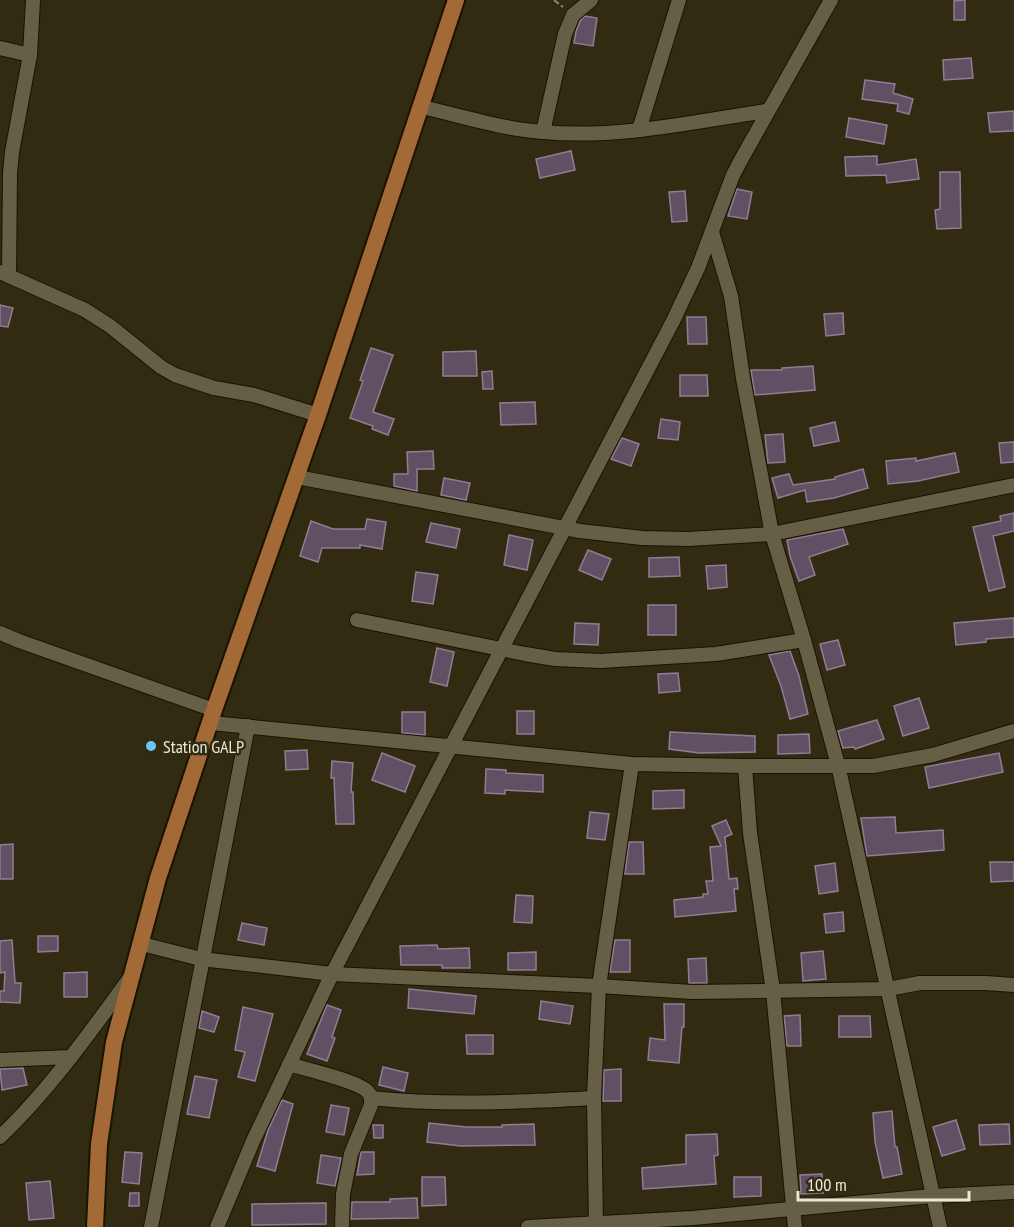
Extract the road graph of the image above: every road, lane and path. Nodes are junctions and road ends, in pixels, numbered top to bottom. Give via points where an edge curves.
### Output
1 (33, 0) edge
2 (456, 0) edge
3 (591, 0) edge
4 (679, 0) edge
5 (831, 0) edge
6 (0, 48) edge
7 (30, 55) junction
8 (422, 107) junction
9 (766, 111) junction
10 (639, 130) junction
11 (543, 132) junction
12 (712, 232) junction
13 (5, 273) edge
14 (318, 415) junction
15 (297, 477) junction
16 (1014, 485) edge
17 (565, 528) junction
18 (772, 534) junction
19 (357, 620) dead end
20 (0, 633) edge
21 (804, 640) junction
22 (502, 648) junction
23 (212, 716) junction
24 (248, 726) junction
25 (1014, 731) edge
26 (451, 747) junction
27 (632, 764) junction
28 (838, 765) junction
29 (745, 766) junction
30 (142, 944) junction
31 (201, 959) junction
32 (332, 974) junction
33 (130, 977) junction
34 (1014, 985) edge
35 (599, 986) junction
36 (888, 989) junction
37 (774, 991) junction
38 (71, 1057) junction
39 (0, 1060) edge
40 (289, 1064) junction
41 (371, 1098) junction
42 (594, 1098) junction
43 (0, 1137) edge
44 (1014, 1192) edge
45 (932, 1196) junction
46 (792, 1210) junction
47 (596, 1225) edge
48 (95, 1227) edge
49 (151, 1227) edge
50 (217, 1227) edge
51 (342, 1227) edge
52 (528, 1227) edge
53 (795, 1227) edge
54 (940, 1227) edge

1 - 7 street
2 - 8 main road
3 - 11 street via 573,15 565,34
4 - 10 street
5 - 9 street
6 - 7 street
7 - 13 street via 11,162
8 - 11 street
8 - 14 main road
9 - 10 street
9 - 12 street via 733,175
10 - 11 street
12 - 17 street via 673,321
12 - 18 street via 731,296
13 - 14 street via 85,310 175,375
14 - 15 main road
15 - 17 street
15 - 23 main road
16 - 18 street
17 - 18 street via 642,538
17 - 22 street
18 - 21 street
19 - 22 street
20 - 23 street
21 - 22 street via 716,654 600,661 555,659
21 - 28 street
22 - 26 street
23 - 24 street
23 - 30 main road via 158,878
24 - 26 street
24 - 31 street
25 - 28 street via 904,762
26 - 27 street
26 - 32 street
27 - 29 street
27 - 35 street
28 - 29 street
28 - 36 street
29 - 37 street via 750,833
30 - 31 street
30 - 33 main road
31 - 32 street
31 - 49 street
32 - 35 street
32 - 40 street
33 - 38 street
33 - 48 main road via 114,1042 99,1144
34 - 36 street via 920,983
35 - 37 street via 692,992
35 - 42 street
36 - 37 street
36 - 45 street
37 - 46 street
38 - 39 street
38 - 43 street via 28,1110
40 - 41 street via 358,1085
40 - 50 street
41 - 42 street via 471,1103
41 - 51 street via 351,1154 343,1194
42 - 47 street
44 - 45 street
45 - 46 street
45 - 54 street
46 - 47 street
46 - 53 street
47 - 52 street

